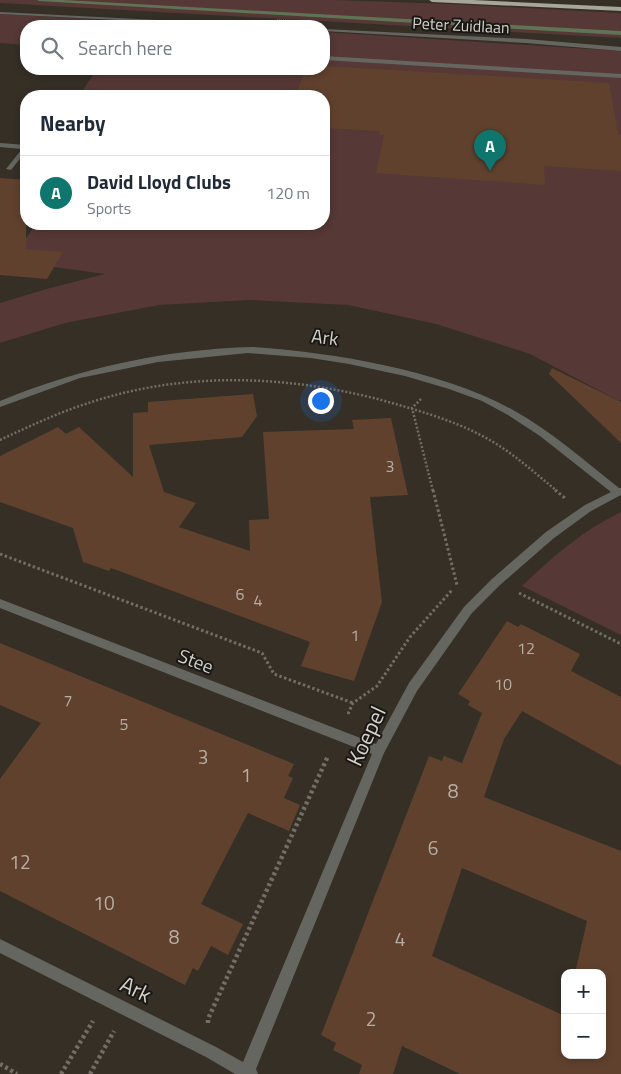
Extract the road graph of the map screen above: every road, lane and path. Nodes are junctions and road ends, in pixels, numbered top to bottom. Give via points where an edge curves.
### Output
1 (432, 0) edge
2 (0, 8) edge
3 (621, 9) edge
4 (0, 13) edge
5 (67, 15) junction
6 (154, 20) edge
7 (330, 30) edge
8 (621, 45) edge
9 (596, 46) junction
10 (621, 49) edge
11 (330, 58) edge
12 (621, 76) edge
13 (0, 145) edge
14 (20, 147) edge
15 (20, 155) edge
16 (9, 169) dead end
17 (437, 382) junction
18 (0, 404) edge
19 (412, 408) junction
20 (0, 440) edge
21 (619, 492) edge
22 (565, 498) dead end
23 (0, 554) edge
24 (496, 582) junction
25 (456, 586) dead end
26 (0, 603) edge
27 (621, 644) edge
28 (353, 703) dead end
29 (379, 751) junction
30 (0, 946) edge
31 (106, 999) junction
32 (126, 1009) junction
33 (0, 1064) edge
34 (249, 1072) edge
35 (17, 1074) edge
36 (62, 1074) edge
37 (90, 1074) edge

1 - 3 highway
2 - 5 street
4 - 5 street
5 - 6 street
7 - 9 street, Peter Zuidlaan
8 - 9 street, Peter Zuidlaan
9 - 10 street, Peter Zuidlaan
11 - 12 street
13 - 14 street
15 - 16 street
17 - 18 street, Ark via 327,357 252,350 171,356 81,375
17 - 19 path
17 - 21 street, Ark via 496,404 547,436
19 - 20 path via 349,391 300,383 200,382 99,399
19 - 22 path via 490,440
19 - 25 path
21 - 24 street, Koepel via 588,508 550,535
23 - 28 path via 262,653 274,674
24 - 27 path
24 - 29 street, Koepel via 468,610 412,687
26 - 29 street, Stee
29 - 34 street, Koepel
30 - 31 street, Ark
31 - 32 street, Ark
31 - 36 path
32 - 34 street, Ark
32 - 37 path
33 - 35 path

